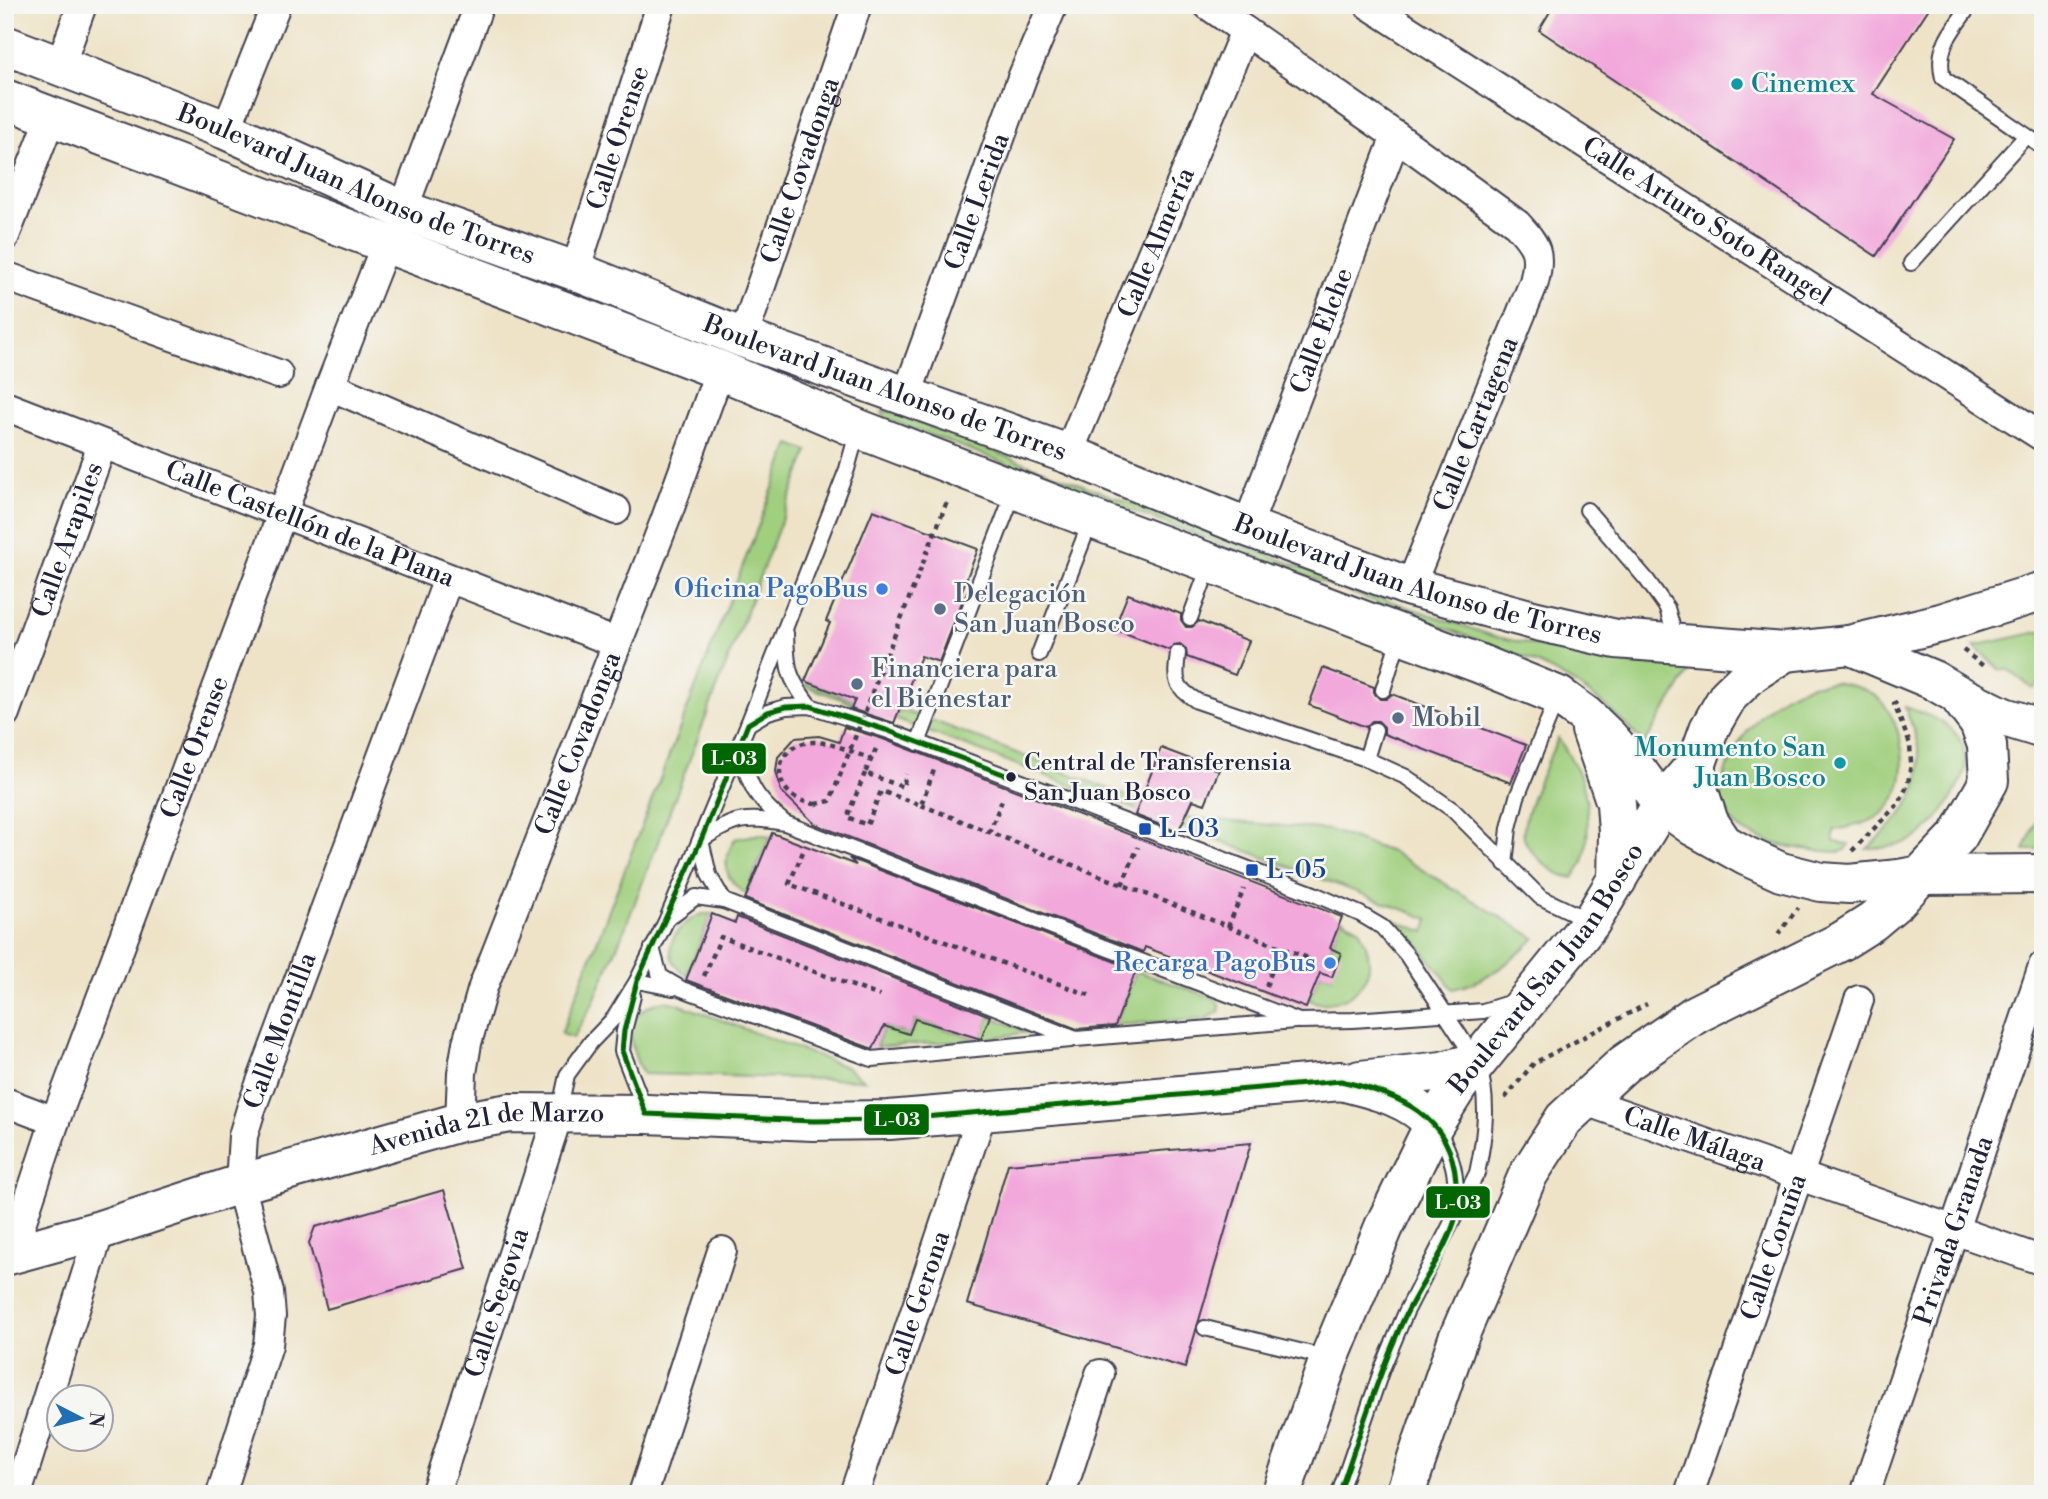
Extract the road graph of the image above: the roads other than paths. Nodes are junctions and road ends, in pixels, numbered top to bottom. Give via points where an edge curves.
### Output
1 (82, 5) edge
2 (276, 5) edge
3 (479, 5) edge
4 (661, 5) edge
5 (857, 5) edge
6 (1053, 5) edge
7 (1208, 5) edge
8 (1369, 5) edge
9 (1970, 5) edge
10 (1245, 31) junction
11 (5, 45) edge
12 (60, 66) junction
13 (5, 99) edge
14 (154, 103) junction
15 (51, 117) junction
16 (226, 130) junction
17 (1396, 136) junction
18 (2026, 136) junction
19 (2043, 147) edge
20 (136, 150) junction
21 (402, 210) junction
22 (5, 236) edge
23 (386, 244) junction
24 (1911, 262) dead end
25 (575, 271) junction
26 (5, 276) edge
27 (743, 338) junction
28 (720, 370) junction
29 (278, 374) dead end
30 (330, 386) junction
31 (906, 397) junction
32 (5, 406) edge
33 (859, 429) junction
34 (2043, 437) edge
35 (103, 445) junction
36 (1068, 454) junction
37 (1015, 488) junction
38 (616, 510) dead end
39 (1587, 510) dead end
40 (284, 514) junction
41 (1092, 519) junction
42 (1247, 527) junction
43 (1210, 564) junction
44 (448, 579) junction
45 (1409, 587) junction
46 (2043, 590) edge
47 (1190, 618) dead end
48 (785, 627) junction
49 (1400, 634) junction
50 (617, 643) junction
51 (1677, 645) junction
52 (1849, 645) junction
53 (1785, 652) junction
54 (1178, 653) dead end
55 (1039, 654) dead end
56 (1383, 690) dead end
57 (1957, 694) junction
58 (1572, 705) junction
59 (810, 706) junction
60 (5, 713) edge
61 (2038, 722) edge
62 (748, 724) junction
63 (1375, 730) dead end
64 (918, 743) junction
65 (739, 746) junction
66 (1366, 759) junction
67 (1697, 762) junction
68 (1989, 781) junction
69 (1662, 804) junction
70 (785, 823) junction
71 (701, 840) junction
72 (1723, 843) junction
73 (1505, 864) junction
74 (1921, 874) junction
75 (2043, 874) edge
76 (1616, 880) junction
77 (724, 901) junction
78 (667, 919) junction
79 (1591, 922) junction
80 (652, 948) junction
81 (2043, 966) edge
82 (637, 981) junction
83 (682, 989) junction
84 (1529, 997) junction
85 (1859, 1000) dead end
86 (1444, 1013) junction
87 (1300, 1021) junction
88 (1076, 1040) junction
89 (1477, 1062) junction
90 (1341, 1081) junction
91 (1585, 1101) junction
92 (5, 1102) edge
93 (559, 1112) junction
94 (982, 1113) junction
95 (646, 1114) junction
96 (55, 1121) junction
97 (460, 1122) junction
98 (1434, 1124) junction
99 (1799, 1175) junction
100 (240, 1184) junction
101 (1457, 1213) junction
102 (1955, 1229) junction
103 (100, 1230) junction
104 (722, 1251) dead end
105 (8, 1255) edge
106 (2043, 1261) edge
107 (1205, 1328) dead end
108 (1329, 1359) junction
109 (1100, 1374) dead end
110 (17, 1494) edge
111 (221, 1494) edge
112 (435, 1494) edge
113 (643, 1494) edge
114 (854, 1494) edge
115 (1061, 1494) edge
116 (1281, 1494) edge
117 (1339, 1494) edge
118 (1405, 1494) edge
119 (1689, 1494) edge
120 (1865, 1494) edge

1 - 12 street
2 - 16 street
3 - 21 street
4 - 25 street, Calle Orense
5 - 27 street, Calle Covadonga
6 - 31 street, Calle Lerida
7 - 10 street
8 - 34 street, Calle Arturo Soto Rangel
9 - 18 lane via 1941,50 1943,78
10 - 17 street
10 - 36 street, Calle Almería
11 - 12 main road, Boulevard Juan Alonso de Torres
12 - 14 main road, Boulevard Juan Alonso de Torres
13 - 15 main road, Boulevard Juan Alonso de Torres
14 - 16 main road, Boulevard Juan Alonso de Torres
14 - 20 main road
15 - 20 main road, Boulevard Juan Alonso de Torres
15 - 22 street
16 - 21 main road, Boulevard Juan Alonso de Torres
17 - 42 street, Calle Elche
17 - 45 street, Calle Cartagena via 1517,224 1533,242 1539,260
18 - 19 lane
18 - 24 lane
20 - 23 main road, Boulevard Juan Alonso de Torres
21 - 25 main road, Boulevard Juan Alonso de Torres
23 - 28 main road, Boulevard Juan Alonso de Torres
23 - 30 street, Calle Orense
25 - 27 main road, Boulevard Juan Alonso de Torres
26 - 29 street
27 - 31 main road, Boulevard Juan Alonso de Torres
28 - 33 main road, Boulevard Juan Alonso de Torres
28 - 50 street, Calle Covadonga
30 - 38 street
30 - 40 street, Calle Orense
31 - 36 main road, Boulevard Juan Alonso de Torres
32 - 35 street, Calle Castellón de la Plana
33 - 37 main road, Boulevard Juan Alonso de Torres
33 - 48 lane
35 - 40 street, Calle Castellón de la Plana
35 - 60 street, Calle Arapiles
36 - 42 main road, Boulevard Juan Alonso de Torres
37 - 41 main road, Boulevard Juan Alonso de Torres
37 - 64 lane
39 - 51 lane via 1667,608
40 - 44 street, Calle Castellón de la Plana
40 - 96 street, Calle Orense
41 - 43 main road, Boulevard Juan Alonso de Torres
41 - 55 lane
42 - 45 main road, Boulevard Juan Alonso de Torres
43 - 47 lane
43 - 49 main road, Boulevard Juan Alonso de Torres
44 - 50 street, Calle Castellón de la Plana
44 - 100 street, Calle Montilla via 251,1109 243,1136
45 - 51 main road, Boulevard Juan Alonso de Torres via 1616,639
46 - 52 main road via 1941,623
48 - 59 lane via 793,682
48 - 62 lane
49 - 56 lane
49 - 58 main road, Boulevard Juan Alonso de Torres
50 - 97 street, Calle Covadonga via 483,987 467,1043
51 - 53 main road, Boulevard Juan Alonso de Torres
52 - 53 main road, Boulevard Juan Alonso de Torres
52 - 57 main road
53 - 67 main road via 1752,673 1728,696
54 - 66 lane via 1175,676 1182,692 1197,701
57 - 61 main road via 2004,717
57 - 68 main road via 1979,723 1987,745
58 - 69 main road, Boulevard Juan Alonso de Torres via 1609,738
58 - 73 lane via 1517,797
58 - 76 main road via 1608,775 1616,803
59 - 62 lane via 777,709
59 - 64 lane
61 - 68 main road
62 - 65 lane
63 - 66 lane
64 - 86 lane via 1360,914 1382,927 1405,954
65 - 70 lane via 748,783
65 - 71 lane
66 - 73 lane via 1406,777 1453,810
67 - 69 main road, Boulevard San Juan Bosco
67 - 72 main road via 1697,786 1709,822
68 - 74 main road via 1958,836
69 - 72 main road, Boulevard Juan Alonso de Torres
69 - 76 main road, Boulevard San Juan Bosco
70 - 71 lane via 748,818
70 - 87 lane
71 - 77 lane via 709,875
71 - 78 lane
72 - 74 main road, Boulevard Juan Alonso de Torres via 1781,872 1821,882 1873,882
73 - 79 lane via 1540,897
74 - 75 main road, Boulevard Juan Alonso de Torres
74 - 91 main road via 1872,922 1696,1014 1624,1064
76 - 79 main road, Boulevard San Juan Bosco
77 - 78 lane via 696,897
77 - 88 lane
78 - 80 lane
79 - 84 main road, Boulevard San Juan Bosco
80 - 82 lane
80 - 83 lane via 660,976
81 - 102 street, Privada Granada
82 - 83 lane
82 - 93 lane via 567,1075
82 - 95 lane via 622,1051
83 - 88 lane via 872,1059
84 - 86 lane via 1483,1011
84 - 89 main road, Boulevard San Juan Bosco
85 - 99 street, Calle Coruña
86 - 87 lane
86 - 89 lane
87 - 88 lane
89 - 90 main road via 1442,1071
89 - 98 main road, Boulevard San Juan Bosco
89 - 101 lane via 1483,1078 1482,1152
90 - 94 main road, Avenida 21 de Marzo
90 - 98 main road, Avenida 21 de Marzo via 1402,1099
91 - 99 street, Calle Málaga
91 - 118 main road via 1564,1119 1528,1175 1457,1341
92 - 96 street
93 - 95 main road, Avenida 21 de Marzo
93 - 97 main road, Avenida 21 de Marzo via 510,1113
93 - 112 street, Calle Segovia
94 - 95 main road, Avenida 21 de Marzo via 813,1121
94 - 114 street, Calle Gerona
96 - 105 street, Calle Orense
97 - 100 main road, Avenida 21 de Marzo
98 - 101 lane via 1451,1154
98 - 108 main road, Boulevard San Juan Bosco via 1384,1227
99 - 102 street, Calle Málaga
99 - 119 street, Calle Coruña
100 - 103 main road, Avenida 21 de Marzo
100 - 111 street, Calle Montilla via 269,1292 271,1316 268,1345
101 - 117 lane via 1382,1369
102 - 106 street, Calle Málaga
102 - 120 street, Privada Granada
103 - 105 main road, Avenida 21 de Marzo
103 - 110 street
104 - 113 street
107 - 108 lane
108 - 116 main road, Boulevard San Juan Bosco
109 - 115 street

